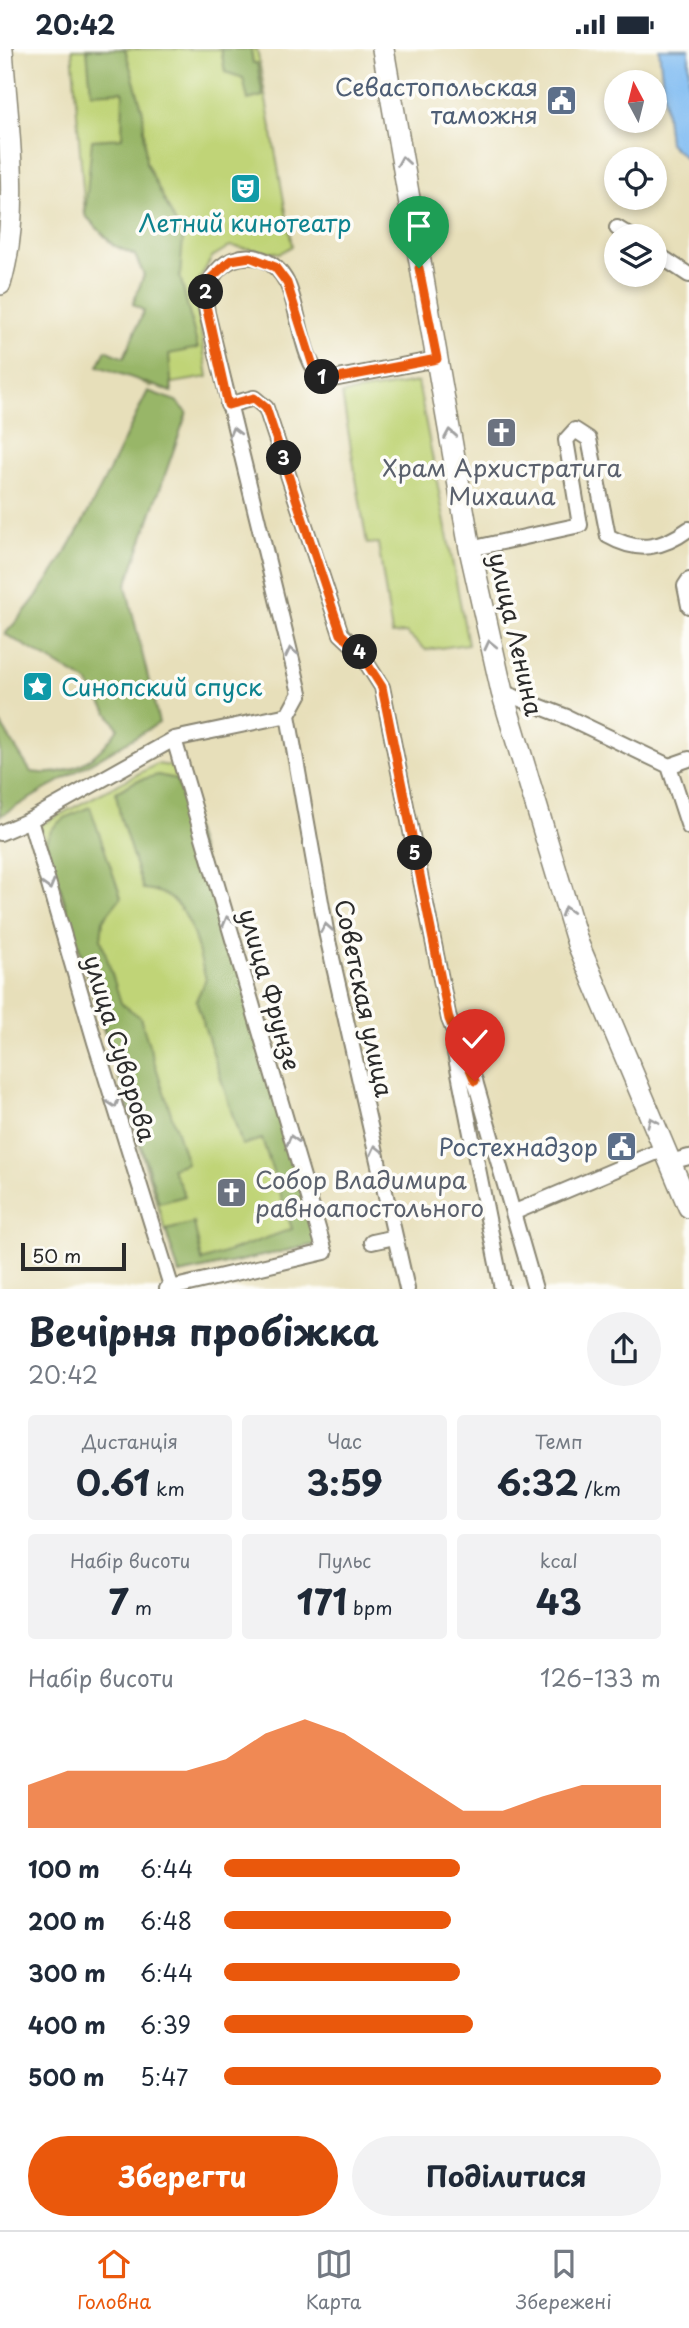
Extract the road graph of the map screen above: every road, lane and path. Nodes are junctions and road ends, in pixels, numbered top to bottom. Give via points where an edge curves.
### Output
1 (2, 49) edge
2 (383, 49) edge
3 (667, 261) edge
4 (689, 275) edge
5 (0, 283) edge
6 (437, 359) junction
7 (228, 405) junction
8 (689, 529) edge
9 (470, 549) junction
10 (689, 580) edge
11 (689, 606) edge
12 (502, 692) junction
13 (288, 715) junction
14 (174, 739) junction
15 (689, 759) edge
16 (669, 766) junction
17 (30, 820) junction
18 (689, 827) edge
19 (0, 832) edge
20 (449, 1019) junction
21 (674, 1156) edge
22 (689, 1207) edge
23 (515, 1212) junction
24 (395, 1237) junction
25 (372, 1242) dead end
26 (170, 1288) edge
27 (407, 1289) edge
28 (502, 1289) edge
29 (535, 1289) edge

1 - 5 main road via 12,211
6 -> 2 main road, улица Ленина
3 - 4 street
6 - 7 street via 323,378 313,367 287,283 263,260 240,258 219,268 205,301
9 -> 6 main road, улица Ленина
13 -> 7 street via 300,694
7 - 20 street via 254,398 266,408 341,634 359,651 382,687
8 - 9 street via 672,542 638,549 608,536 589,439 575,430 566,440 580,525
12 -> 9 main road, улица Ленина
10 - 11 street via 685,586
12 - 16 street
21 -> 12 main road, улица Ленина via 568,917
13 - 14 street
24 -> 13 street, Советская улица via 327,936
14 - 17 street
26 -> 14 street, улица Фрунзе via 325,1252
15 - 16 street
16 - 18 street
17 - 19 street
17 -> 26 street, улица Суворова
20 - 23 street via 475,1081
20 - 28 street
21 - 22 main road, улица Ленина
21 - 23 street
23 - 29 street
24 - 25 street
24 - 27 street, Советская улица

